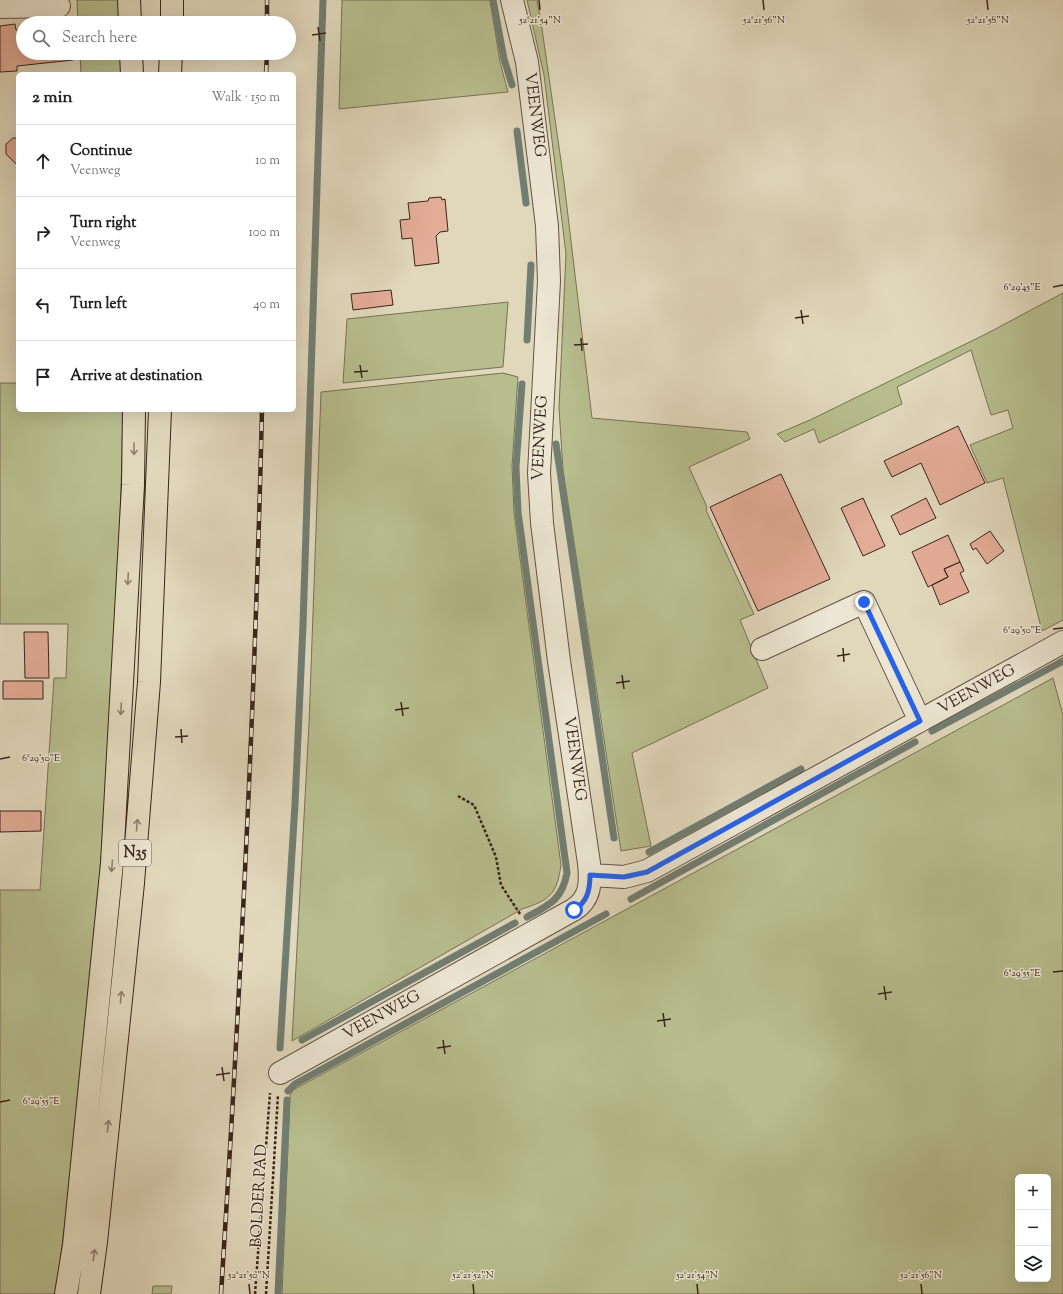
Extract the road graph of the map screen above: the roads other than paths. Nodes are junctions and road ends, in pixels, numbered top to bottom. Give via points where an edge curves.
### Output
1 (129, 0) edge
2 (172, 0) edge
3 (512, 0) edge
4 (59, 6) dead end
5 (0, 7) edge
6 (130, 16) edge
7 (172, 16) edge
8 (131, 60) edge
9 (171, 60) edge
10 (132, 72) edge
11 (170, 72) edge
12 (134, 412) edge
13 (160, 412) edge
14 (1063, 642) edge
15 (762, 649) dead end
16 (920, 721) junction
17 (590, 875) junction
18 (280, 1073) dead end
19 (66, 1294) edge
20 (89, 1294) edge

1 - 6 main road
2 - 7 main road
3 - 17 street, VEENWEG via 527,62 548,226 549,281 539,472 542,522
4 - 5 street
8 - 10 main road
9 - 11 main road
12 -> 19 main road, N35 via 133,484 112,863 74,1245
20 -> 13 main road, N35 via 132,890 148,689
14 - 16 street, VEENWEG
15 - 16 street via 864,602
16 - 17 street, VEENWEG via 647,872 624,877
17 - 18 street, VEENWEG via 590,886 583,903 574,910

